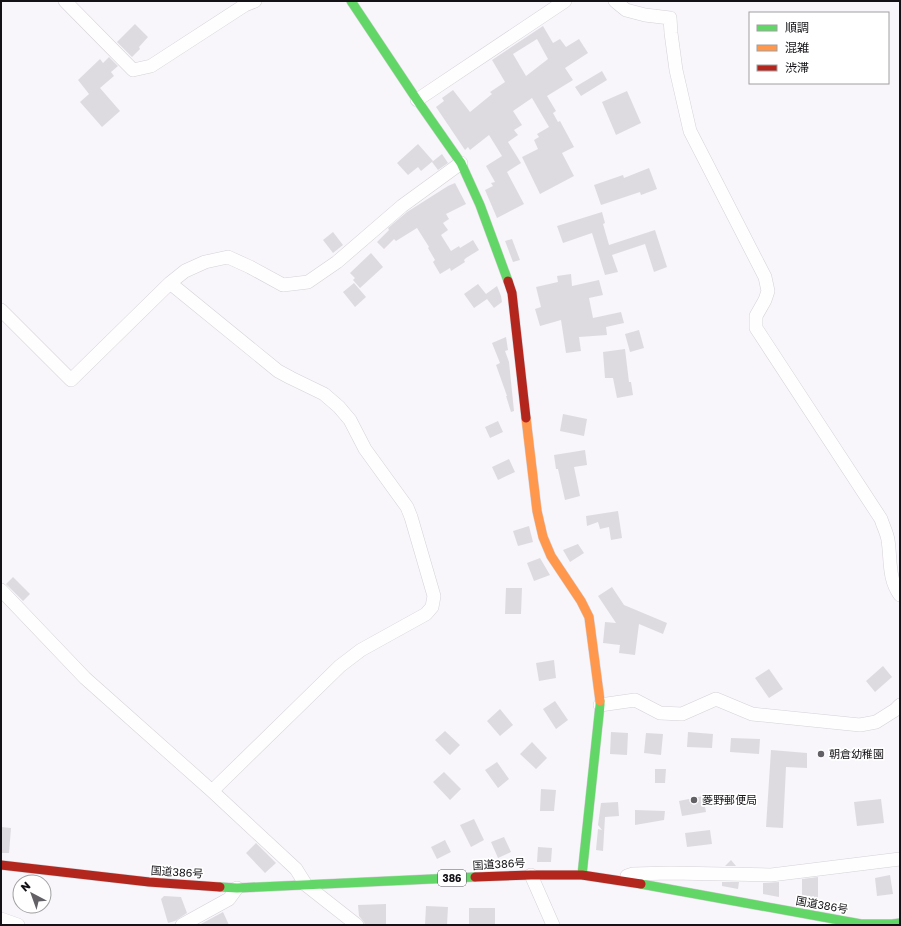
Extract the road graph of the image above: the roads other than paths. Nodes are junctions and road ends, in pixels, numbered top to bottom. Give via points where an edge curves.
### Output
1 (65, 1) edge
2 (255, 1) edge
3 (351, 1) edge
4 (565, 1) edge
5 (615, 1) edge
6 (417, 100) junction
7 (461, 163) junction
8 (170, 283) junction
9 (1, 310) edge
10 (1, 590) edge
11 (900, 595) edge
12 (600, 705) junction
13 (900, 705) edge
14 (212, 791) junction
15 (900, 859) edge
16 (1, 865) edge
17 (531, 875) junction
18 (582, 876) junction
19 (616, 880) junction
20 (306, 885) junction
21 (237, 888) junction
22 (1, 919) edge
23 (900, 923) edge
24 (18, 925) edge
25 (182, 925) edge
26 (357, 925) edge
27 (553, 925) edge

1 - 2 street via 133,70 151,66 244,5
3 - 6 main road
4 - 6 street
5 - 11 street via 626,10 670,18 676,70 690,131 765,277 768,291 756,316 756,328 881,519 888,538 891,574 895,589
6 - 7 main road
7 - 8 street via 402,206 337,262 308,282 282,285 228,257 205,262 185,271
7 - 12 main road via 480,205 512,293 543,537 551,556 581,601 589,618
8 - 9 street via 72,380
8 - 14 street via 278,371 324,394 340,408 350,420 365,449 407,507 434,596 432,607 426,614 361,650 340,666
10 - 14 street via 85,678
12 - 13 street via 635,700 660,713 682,714 716,699 752,714 860,725 876,722
12 - 18 main road
14 - 20 street via 296,869
15 - 19 street via 771,875 662,873 633,874
16 - 21 main road, 国道386号 / 386 via 149,882
17 - 18 main road, 国道386号 / 386
17 - 20 main road, 国道386号 / 386
17 - 27 street
18 - 19 main road, 国道386号 / 386
19 - 23 main road, 国道386号 / 386 via 861,924
20 - 21 main road, 国道386号 / 386
20 - 26 street
21 - 25 street via 228,899
22 - 24 street

